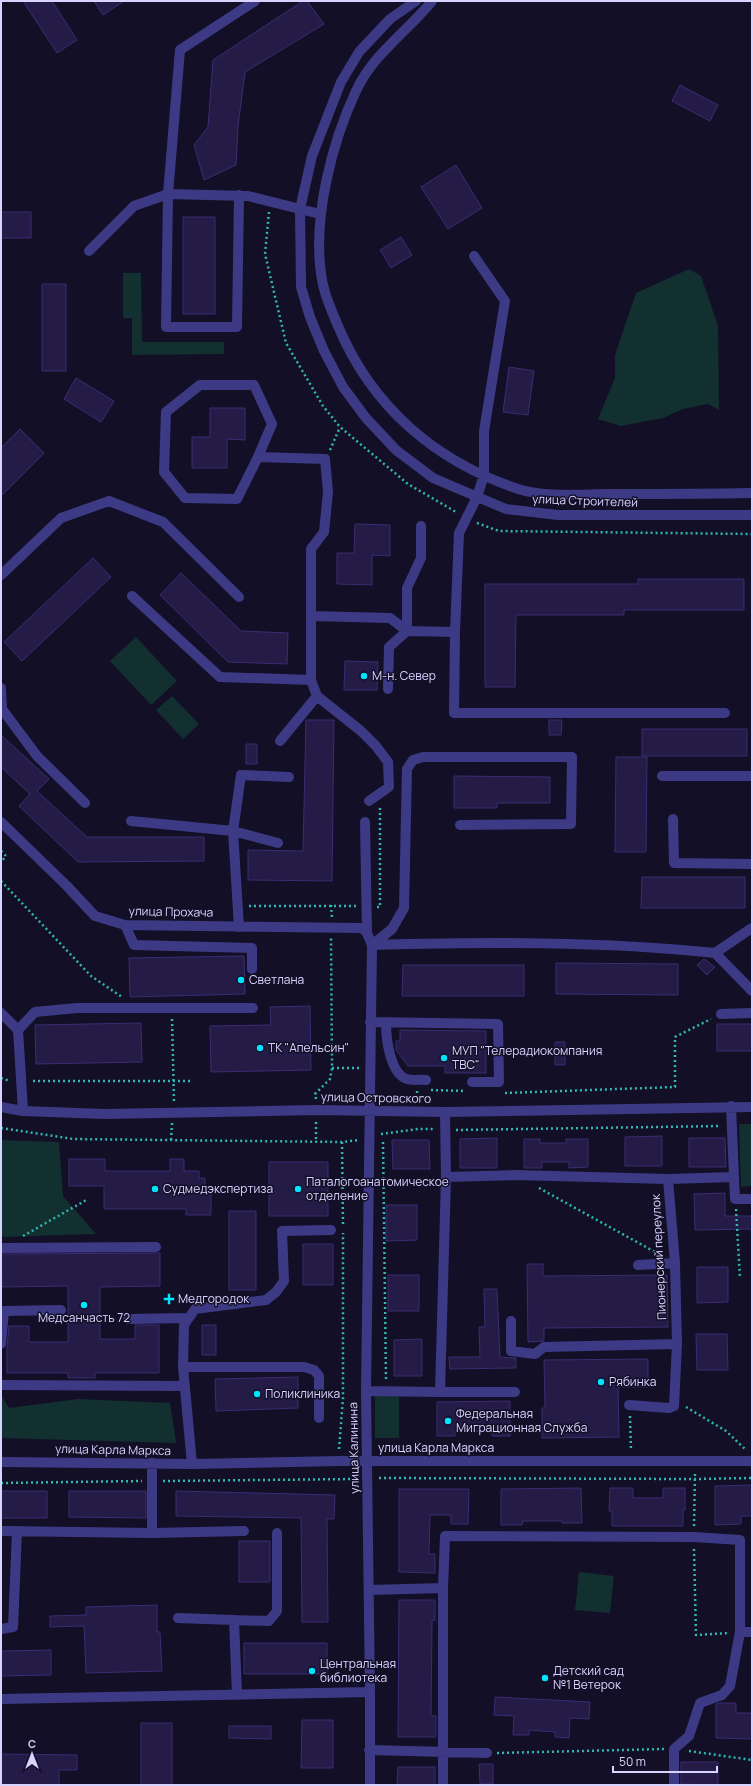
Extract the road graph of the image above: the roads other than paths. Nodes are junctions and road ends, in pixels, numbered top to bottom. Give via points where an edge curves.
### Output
1 (255, 1) edge
2 (416, 1) edge
3 (432, 1) edge
4 (168, 194) junction
5 (239, 196) junction
6 (300, 209) junction
7 (320, 214) junction
8 (89, 251) dead end
9 (474, 256) dead end
10 (258, 457) junction
11 (484, 475) junction
12 (752, 493) edge
13 (477, 497) junction
14 (752, 515) edge
15 (420, 526) dead end
16 (1, 575) edge
17 (132, 596) dead end
18 (239, 597) dead end
19 (311, 616) junction
20 (408, 631) junction
21 (455, 632) junction
22 (311, 680) junction
23 (1, 688) edge
24 (388, 689) dead end
25 (316, 696) junction
26 (725, 713) dead end
27 (280, 740) dead end
28 (662, 776) dead end
29 (752, 776) edge
30 (289, 777) dead end
31 (369, 801) dead end
32 (85, 804) dead end
33 (674, 819) dead end
34 (132, 820) dead end
35 (1, 822) edge
36 (365, 822) dead end
37 (460, 825) dead end
38 (233, 831) junction
39 (278, 843) dead end
40 (752, 864) edge
41 (125, 925) junction
42 (239, 927) junction
43 (750, 931) edge
44 (367, 933) junction
45 (372, 945) junction
46 (715, 953) junction
47 (252, 969) dead end
48 (752, 991) edge
49 (253, 1008) dead end
50 (1, 1013) edge
51 (752, 1013) edge
52 (721, 1014) road end
53 (370, 1022) junction
54 (386, 1023) junction
55 (18, 1030) junction
56 (426, 1080) dead end
57 (470, 1087) road end
58 (731, 1106) junction
59 (1, 1107) edge
60 (752, 1107) edge
61 (23, 1111) junction
62 (369, 1111) junction
63 (445, 1112) junction
64 (446, 1177) junction
65 (734, 1177) junction
66 (668, 1179) junction
67 (752, 1199) edge
68 (332, 1230) dead end
69 (156, 1247) dead end
70 (1, 1248) edge
71 (675, 1263) junction
72 (638, 1265) dead end
73 (61, 1310) dead end
74 (188, 1318) junction
75 (128, 1319) dead end
76 (511, 1321) dead end
77 (1, 1344) edge
78 (677, 1344) junction
79 (183, 1366) junction
80 (1, 1385) edge
81 (185, 1386) junction
82 (366, 1391) junction
83 (440, 1392) junction
84 (515, 1392) dead end
85 (629, 1405) road end
86 (320, 1418) dead end
87 (750, 1457) edge
88 (368, 1461) junction
89 (1, 1462) edge
90 (152, 1463) junction
91 (192, 1464) junction
92 (1, 1531) edge
93 (17, 1531) junction
94 (244, 1531) dead end
95 (152, 1532) junction
96 (277, 1532) dead end
97 (443, 1588) junction
98 (369, 1590) junction
99 (178, 1618) dead end
100 (234, 1620) junction
101 (1, 1629) edge
102 (740, 1632) junction
103 (752, 1632) edge
104 (370, 1692) junction
105 (237, 1695) junction
106 (1, 1699) edge
107 (369, 1750) junction
108 (443, 1752) junction
109 (487, 1753) road end
110 (370, 1785) edge
111 (443, 1785) edge
112 (674, 1785) edge

1 - 4 street via 180,50
2 - 6 street, улица Строителей via 390,19 359,52 341,82 312,156
3 - 7 street, улица Строителей via 376,58 356,90 333,155
4 - 5 street
4 - 5 street via 166,327 238,327
4 - 8 street via 134,206
5 - 6 street
6 - 7 street
6 - 13 street, улица Строителей via 301,287 318,337 343,387 366,418 396,450 433,478
7 - 11 street, улица Строителей via 321,272 326,298 359,369 407,427 462,466
9 - 11 street via 505,301 484,431
10 - 10 street via 237,499 185,498 164,472 166,412 200,385 254,385 272,424
10 - 19 street via 325,460 328,492 324,532 311,549
11 - 12 street, улица Строителей via 520,489 553,494
11 - 13 street
13 - 14 street, улица Строителей via 506,509 558,515
13 - 21 street via 459,532
15 - 20 street via 420,558 407,588
16 - 18 street via 61,518 109,500 163,522
17 - 22 street via 220,677
19 - 20 street via 390,618
19 - 22 street
20 - 21 street
20 - 24 street via 389,647
21 - 26 street via 454,713
22 - 25 street
23 - 32 street via 2,709 37,756
25 - 27 street
25 - 31 street via 361,731 388,762 389,787
28 - 29 street
30 - 38 street via 241,775
33 - 40 street via 674,863
34 - 38 street
35 - 41 street, улица Прохача via 95,916
36 - 44 street
37 - 45 street via 571,824 572,757 423,757 413,760 407,769 404,908 392,929
38 - 39 street
38 - 42 street
41 - 42 street, улица Прохача
41 - 47 street via 134,945 252,948
42 - 44 street, улица Прохача via 362,928
43 - 46 street
44 - 45 street
45 - 46 street via 558,944 658,947
45 - 53 street, улица Калинина
46 - 48 street
49 - 55 street via 77,1008 35,1012
50 - 55 street
51 - 52 street
53 - 54 street
53 - 62 street, улица Калинина
54 - 56 street via 386,1039 396,1070 406,1079
54 - 57 street via 498,1024 499,1082
55 - 61 street
58 - 60 street, улица Островского
58 - 63 street, улица Островского
58 - 65 street
59 - 61 street, улица Островского
61 - 62 street, улица Островского via 104,1114
62 - 63 street, улица Островского
62 - 82 street, улица Калинина
63 - 64 street
64 - 66 street via 516,1175
64 - 83 street
65 - 66 street, Пионерский переулок
65 - 67 street via 735,1199
66 - 71 street, Пионерский переулок
68 - 74 street via 282,1231 284,1281 266,1300 195,1309
69 - 70 street
71 - 72 street
71 - 78 street, Пионерский переулок
73 - 77 street via 4,1311
74 - 75 street
74 - 79 street via 184,1325
76 - 78 street via 511,1351 535,1354 544,1347
78 - 85 street, Пионерский переулок via 674,1405 669,1408
79 - 81 street
79 - 86 street via 304,1366 314,1370 319,1376
80 - 81 street
81 - 91 street
82 - 83 street
82 - 88 street, улица Калинина
83 - 84 street
87 - 88 street, улица Карла Маркса via 694,1460
88 - 91 street, улица Карла Маркса
88 - 98 street, улица Калинина
89 - 90 street, улица Карла Маркса
90 - 91 street, улица Карла Маркса
90 - 95 street
92 - 93 street
93 - 95 street
93 - 101 street via 13,1627
94 - 95 street
96 - 100 street via 277,1611 269,1621
97 - 98 street
97 - 102 street via 445,1536 694,1537 740,1540
97 - 108 street
98 - 104 street, улица Калинина
99 - 100 street
100 - 105 street
102 - 103 street
102 - 112 street via 730,1686 722,1695 700,1703 688,1736 674,1749
104 - 105 street
104 - 107 street, улица Калинина
105 - 106 street
107 - 108 street
107 - 110 street, улица Калинина
108 - 109 street
108 - 111 street

